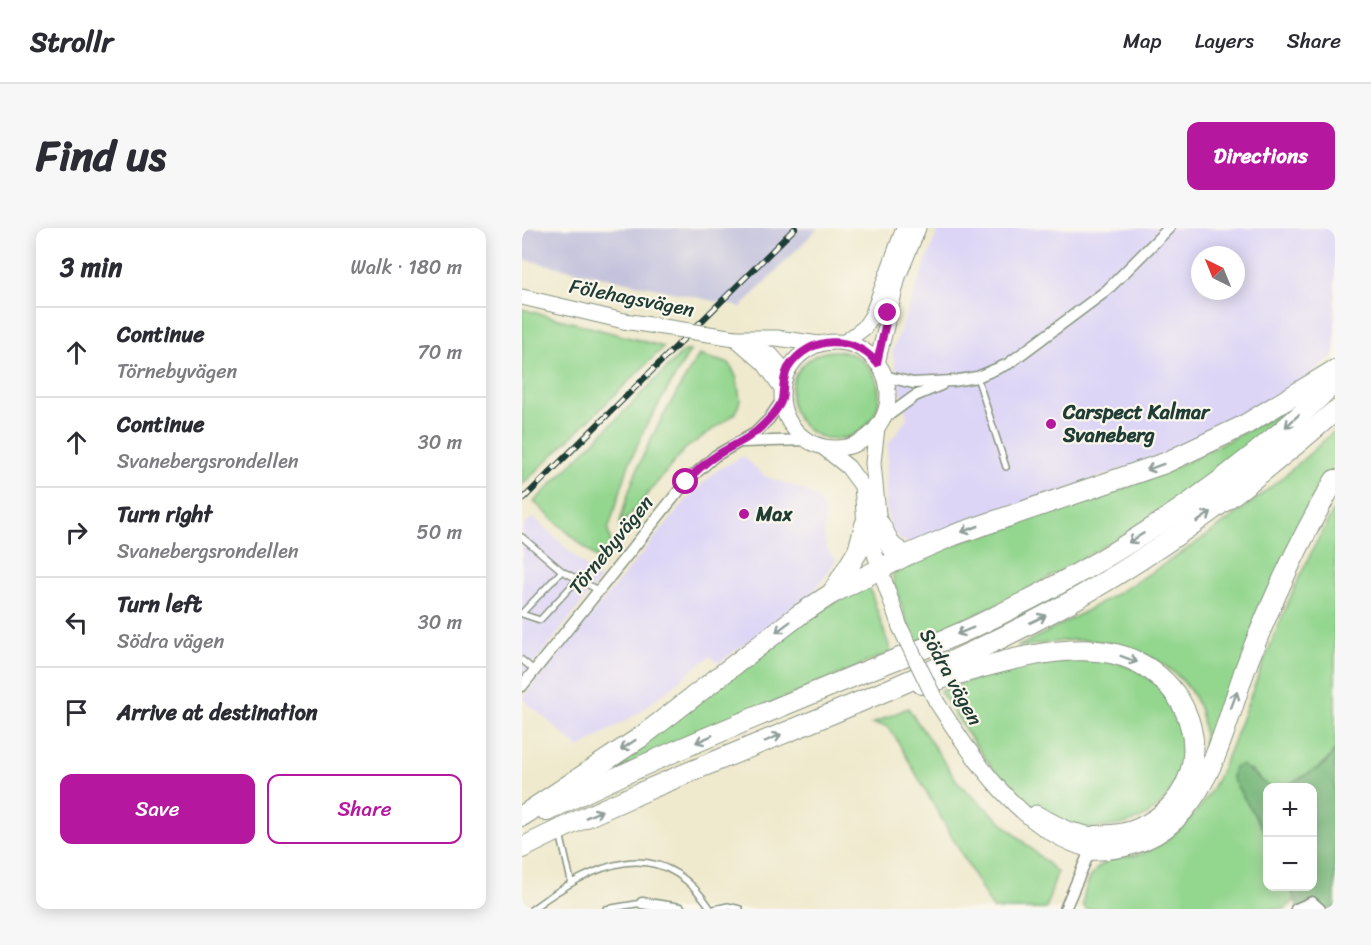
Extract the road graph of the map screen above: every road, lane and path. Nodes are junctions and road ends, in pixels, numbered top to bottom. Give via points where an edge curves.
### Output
1 (904, 228) edge
2 (918, 228) edge
3 (1169, 228) edge
4 (522, 297) edge
5 (735, 338) junction
6 (845, 342) junction
7 (819, 344) junction
8 (881, 369) junction
9 (1335, 370) edge
10 (786, 372) junction
11 (976, 378) junction
12 (953, 381) junction
13 (1335, 382) edge
14 (782, 394) junction
15 (1335, 411) edge
16 (879, 424) junction
17 (806, 440) junction
18 (742, 442) junction
19 (823, 447) junction
20 (1006, 467) dead end
21 (1335, 480) edge
22 (872, 525) junction
23 (522, 537) edge
24 (905, 556) junction
25 (881, 568) junction
26 (562, 571) junction
27 (578, 579) junction
28 (598, 590) junction
29 (831, 594) junction
30 (522, 614) edge
31 (522, 660) edge
32 (534, 670) junction
33 (522, 686) edge
34 (870, 697) junction
35 (522, 816) edge
36 (522, 824) edge
37 (559, 830) junction
38 (1093, 843) junction
39 (522, 848) edge
40 (571, 881) junction
41 (642, 903) joint
42 (532, 909) edge
43 (606, 909) edge
44 (679, 909) edge
45 (686, 909) edge
46 (712, 909) edge
47 (740, 909) edge
48 (1065, 909) edge
49 (1296, 909) edge
50 (1320, 909) edge

1 - 6 main road via 872,316 864,328
2 - 8 main road via 898,277
3 - 11 street via 1106,291 1008,364
4 - 5 main road, Fölehagsvägen, bridge via 624,321
5 - 7 main road, Fölehagsvägen
5 - 10 main road, Fölehagsvägen via 771,355
5 - 14 main road via 764,363
6 - 7 main road
6 - 8 main road via 863,350
7 - 10 main road via 799,355
8 - 12 street via 913,383
8 - 16 main road via 888,398
9 -> 24 highway via 1243,426 1165,463 998,518
10 - 14 main road
11 - 12 street
11 - 20 lane
12 - 16 street via 915,396
13 -> 36 highway via 1264,445 1167,519 1042,594 974,627 727,729
14 - 17 main road via 789,423
14 - 18 street, Törnebyvägen via 764,425
34 -> 15 highway via 1050,613 1118,575 1243,489
16 - 19 main road via 856,444
16 - 22 main road, Södra vägen via 873,463
17 - 18 street, Törnebyvägen
17 - 19 main road
18 - 28 street, Törnebyvägen via 694,473
19 - 22 main road, Södra vägen via 848,467 862,486
38 -> 21 highway via 1123,848 1143,841 1173,822 1195,795 1281,585
22 - 24 highway
22 - 25 main road, Södra vägen
22 - 29 highway
23 - 26 lane
24 - 25 highway
25 - 29 highway
25 - 38 main road, Södra vägen, bridge via 900,627 936,701 966,746 1043,830 1062,841
26 - 27 lane
26 - 30 lane
27 - 28 lane
27 - 30 lane via 540,620
28 - 32 street, Törnebyvägen
29 -> 35 highway via 641,737
31 - 32 lane
32 - 33 street, Törnebyvägen
37 -> 34 highway
34 -> 38 highway via 1038,655 1096,651 1147,666 1174,689 1190,722 1189,774 1181,792 1154,820
37 - 39 highway
37 - 40 lane
38 - 48 street
40 - 42 lane
40 - 46 lane via 621,863 656,863 690,882
41 - 43 lane
41 - 44 street
44 - 45 lane
46 - 47 lane
49 - 50 street via 1312,902

